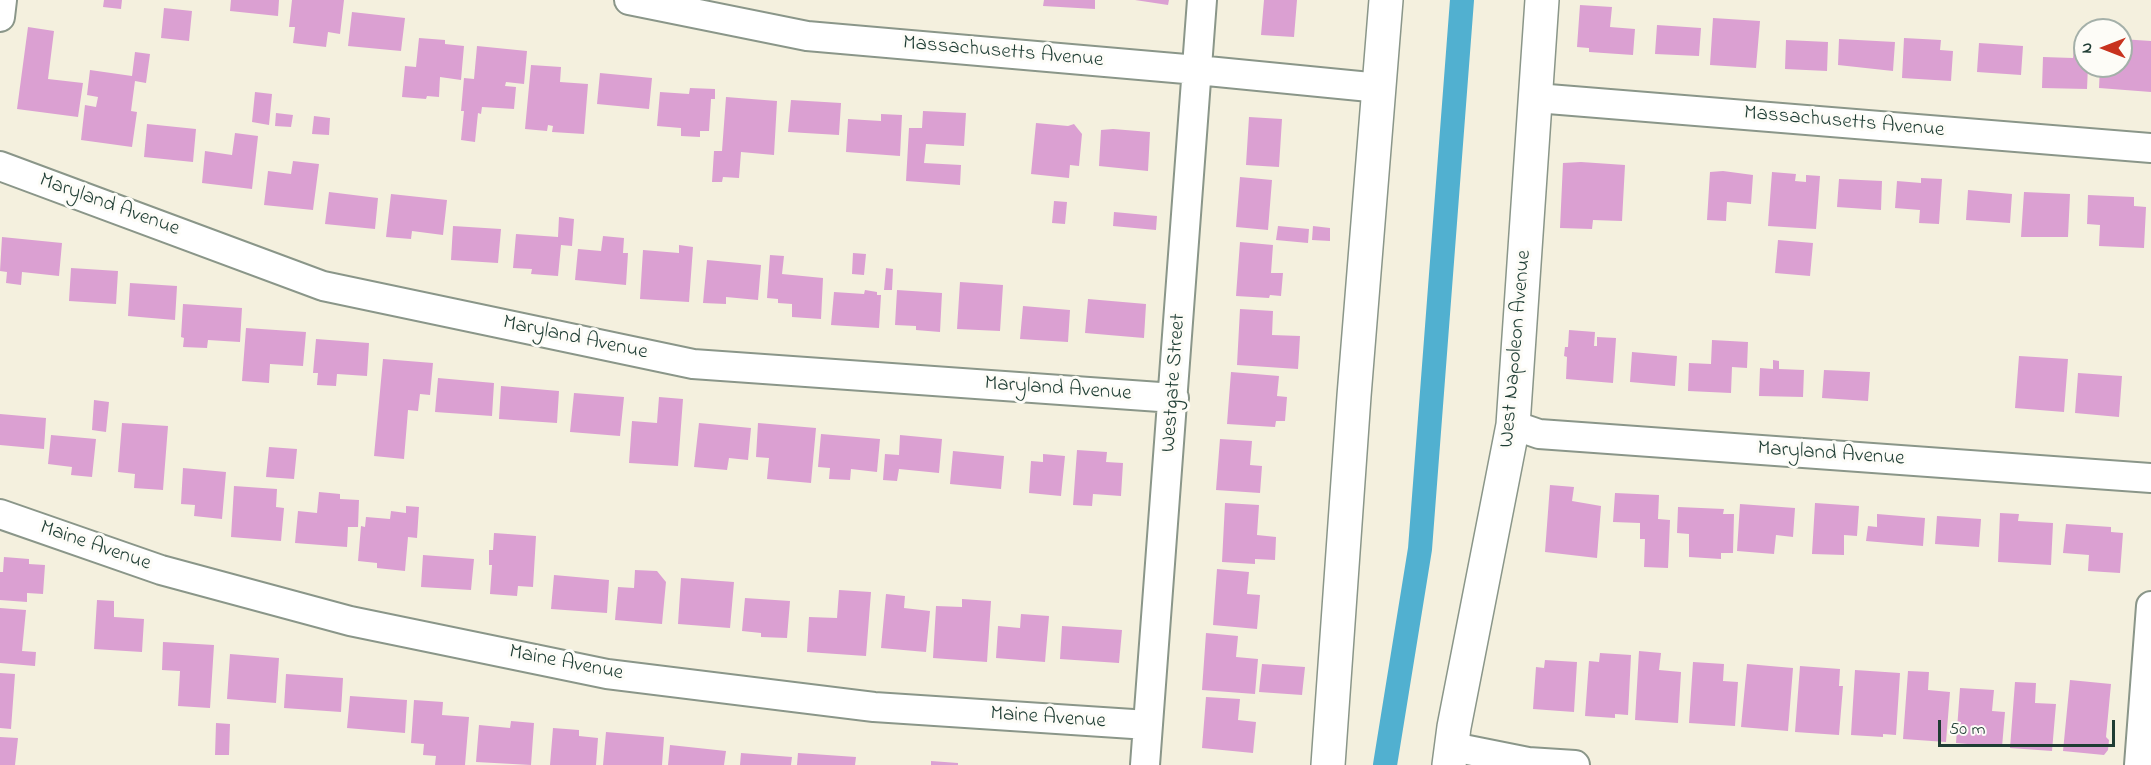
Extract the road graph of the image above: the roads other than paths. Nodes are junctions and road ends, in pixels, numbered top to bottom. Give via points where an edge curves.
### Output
1 (2, 0) edge
2 (629, 0) edge
3 (1202, 0) edge
4 (1386, 0) edge
5 (1542, 0) edge
6 (0, 17) edge
7 (1197, 70) junction
8 (1380, 88) junction
9 (1536, 98) junction
10 (2151, 148) edge
11 (0, 166) edge
12 (1174, 398) junction
13 (1513, 425) junction
14 (2151, 478) edge
15 (0, 514) edge
16 (2151, 606) edge
17 (1148, 725) junction
18 (1451, 756) edge
19 (1145, 765) edge
20 (1328, 765) edge
21 (1575, 765) edge
22 (2139, 765) edge

1 - 6 street
2 - 7 street, Massachusetts Avenue via 807,36
3 - 7 street, Westgate Street
4 - 8 main road
5 - 9 main road, West Napoleon Avenue
7 - 8 street, Massachusetts Avenue
7 - 12 street, Westgate Street
8 - 20 main road via 1353,396
9 - 10 street, Massachusetts Avenue
9 - 13 main road, West Napoleon Avenue
11 - 12 street, Maryland Avenue via 323,286 693,364
12 - 17 street, Westgate Street
13 - 14 street, Maryland Avenue via 1544,435
13 - 18 main road, West Napoleon Avenue
15 - 17 street, Maine Avenue via 160,570 350,621 606,674 874,707
16 - 22 street
17 - 19 street, Westgate Street
18 - 21 street

